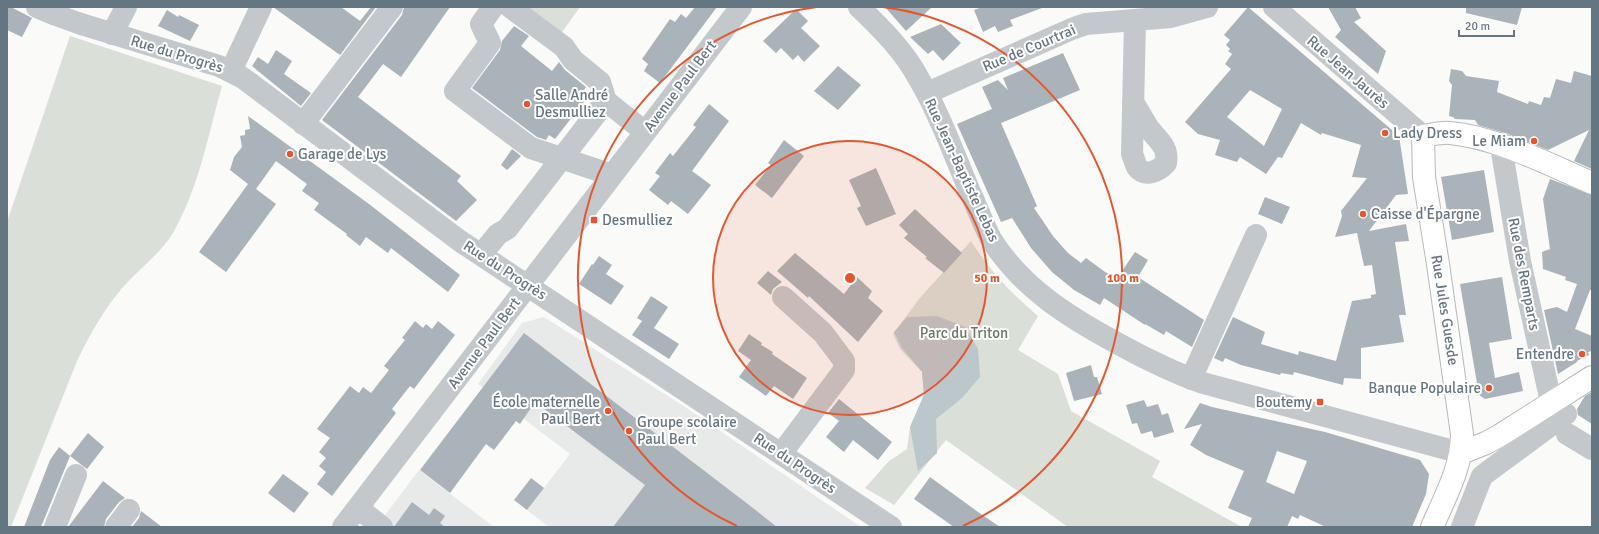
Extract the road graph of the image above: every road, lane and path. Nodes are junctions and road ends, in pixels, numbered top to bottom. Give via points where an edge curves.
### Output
1 (37, 7) edge
2 (126, 7) edge
3 (261, 7) edge
4 (392, 7) edge
5 (493, 7) edge
6 (510, 7) edge
7 (741, 7) edge
8 (859, 7) edge
9 (1207, 7) edge
10 (1274, 7) edge
11 (1135, 20) junction
12 (112, 34) junction
13 (231, 71) junction
14 (927, 93) junction
15 (606, 101) junction
16 (1134, 102) dead end
17 (303, 124) junction
18 (645, 132) junction
19 (1423, 136) junction
20 (1501, 146) junction
21 (562, 158) junction
22 (612, 175) junction
23 (1592, 183) edge
24 (1256, 235) dead end
25 (481, 255) junction
26 (528, 285) junction
27 (783, 297) dead end
28 (1592, 377) edge
29 (1191, 379) junction
30 (1561, 417) junction
31 (1592, 449) edge
32 (1461, 453) junction
33 (781, 454) junction
34 (76, 475) dead end
35 (358, 508) junction
36 (129, 510) dead end
37 (882, 524) edge
38 (55, 527) edge
39 (116, 527) edge
40 (344, 527) edge
41 (382, 527) edge
42 (1432, 527) edge
43 (1462, 527) edge

1 - 12 street, Rue du Progrès via 56,16
2 - 12 street
3 - 13 street
4 - 17 street
5 - 21 street via 481,24 490,43 455,91 531,148
6 - 15 street via 564,47 573,60 600,82
7 - 18 street, Avenue Paul Bert
8 - 14 street, Rue Jean-Baptiste Lebas via 900,50
9 - 11 street, Rue de Courtrai via 1171,17
10 - 19 street, Rue Jean Jaurès
11 - 14 street, Rue de Courtrai via 1086,24 1074,28
11 - 16 street
12 - 13 street, Rue du Progrès
13 - 17 street, Rue du Progrès
14 - 29 street, Rue Jean-Baptiste Lebas via 984,225 997,247 1016,270 1043,297 1072,318
15 - 18 street
15 - 21 street
17 - 25 street, Rue du Progrès
18 - 22 street, Avenue Paul Bert
19 - 20 main road via 1451,133
19 - 32 main road, Rue Jules Guesde via 1424,177 1459,406
20 - 23 main road
20 - 30 street, Rue des Remparts via 1520,261
21 - 22 street
21 - 25 street via 507,229 498,234
22 - 26 street, Avenue Paul Bert
24 - 29 street
25 - 26 street, Rue du Progrès
26 - 33 street, Rue du Progrès
26 - 35 street, Avenue Paul Bert
27 - 33 street via 823,333 844,361 844,370
28 - 30 main road
29 - 32 street, Rue Jean-Baptiste Lebas
30 - 31 street
30 - 32 main road via 1493,439
30 - 43 street via 1482,476
32 - 42 main road, Rue Jules Guesde
33 - 37 street, Rue du Progrès
34 - 38 street
35 - 40 street, Avenue Paul Bert
35 - 41 street
36 - 39 street

